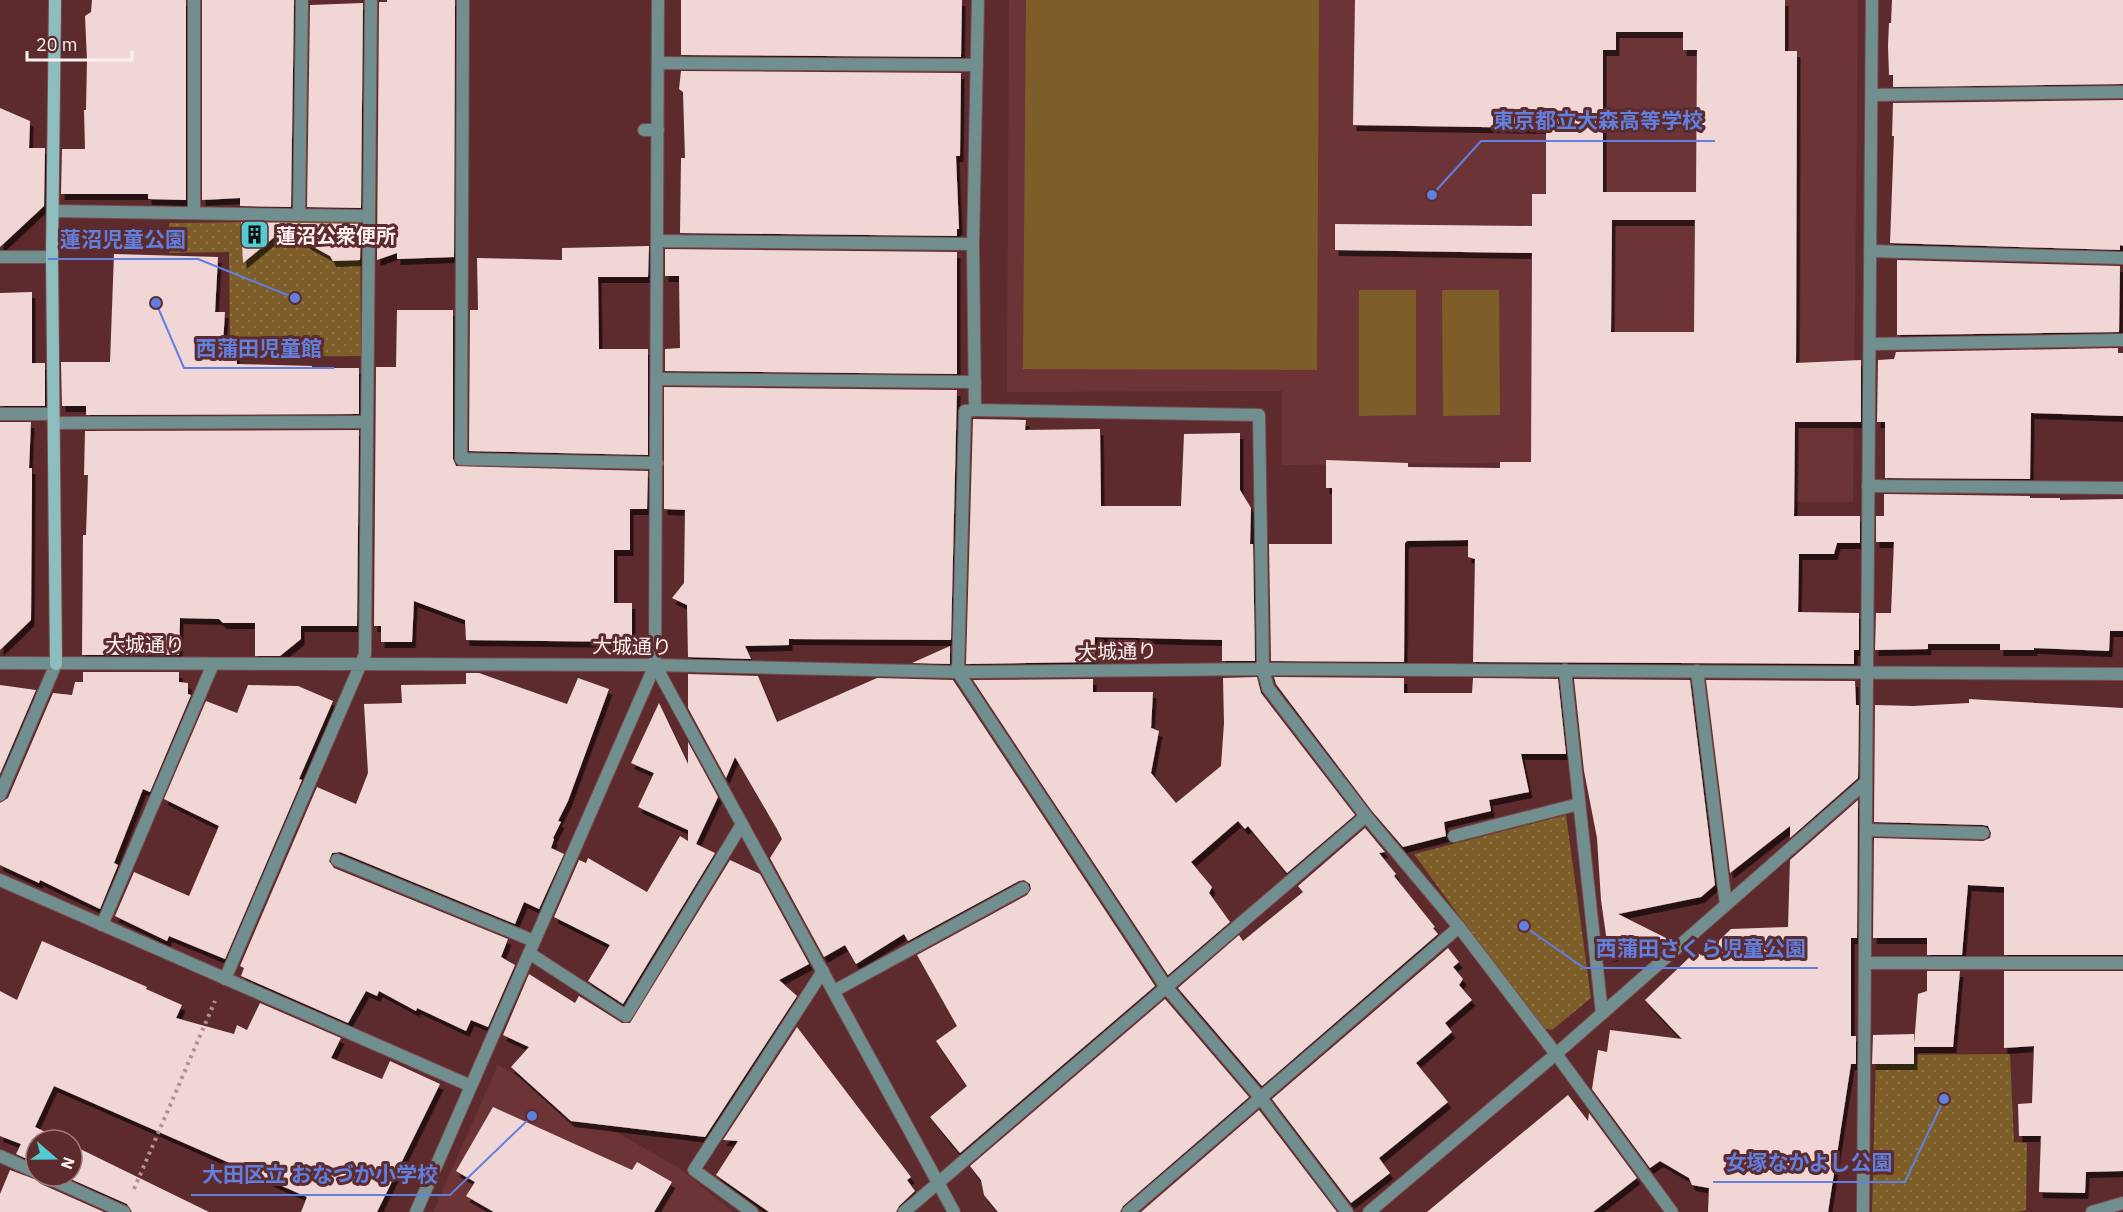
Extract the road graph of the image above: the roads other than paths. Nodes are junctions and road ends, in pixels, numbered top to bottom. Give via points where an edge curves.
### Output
1 (56, 0) edge
2 (194, 0) edge
3 (302, 0) edge
4 (371, 0) edge
5 (463, 0) edge
6 (658, 0) edge
7 (978, 0) edge
8 (1872, 0) edge
9 (658, 63) junction
10 (977, 66) junction
11 (2123, 92) edge
12 (1872, 94) junction
13 (644, 130) dead end
14 (658, 130) junction
15 (53, 211) junction
16 (194, 213) junction
17 (299, 215) junction
18 (369, 216) junction
19 (658, 241) junction
20 (974, 244) junction
21 (1870, 251) junction
22 (0, 257) edge
23 (52, 257) junction
24 (2123, 258) edge
25 (2123, 340) edge
26 (1870, 344) junction
27 (657, 379) junction
28 (975, 382) junction
29 (975, 410) junction
30 (0, 414) edge
31 (54, 419) junction
32 (367, 423) junction
33 (657, 463) junction
34 (1868, 486) junction
35 (2123, 488) edge
36 (0, 663) edge
37 (361, 663) junction
38 (56, 664) junction
39 (213, 664) junction
40 (655, 665) junction
41 (1263, 669) junction
42 (1565, 670) junction
43 (1697, 671) junction
44 (958, 672) junction
45 (1867, 672) junction
46 (2123, 674) edge
47 (1866, 782) junction
48 (0, 795) edge
49 (1579, 804) junction
50 (1366, 816) junction
51 (742, 824) junction
52 (1867, 830) junction
53 (1983, 833) dead end
54 (1455, 836) dead end
55 (337, 860) dead end
56 (0, 880) edge
57 (1023, 888) dead end
58 (1726, 905) junction
59 (102, 925) junction
60 (1459, 927) junction
61 (532, 947) junction
62 (1866, 963) junction
63 (2123, 963) edge
64 (823, 971) junction
65 (225, 979) junction
66 (1166, 987) junction
67 (834, 991) junction
68 (1602, 1014) junction
69 (1556, 1054) junction
70 (471, 1086) junction
71 (1260, 1097) junction
72 (0, 1156) edge
73 (24, 1167) edge
74 (938, 1182) junction
75 (71, 1188) edge
76 (2123, 1203) edge
77 (124, 1212) edge
78 (416, 1212) edge
79 (752, 1212) edge
80 (904, 1212) edge
81 (954, 1212) edge
82 (1128, 1212) edge
83 (1347, 1212) edge
84 (1369, 1212) edge
85 (1672, 1212) edge
86 (1863, 1212) edge
87 (2092, 1212) edge

1 - 15 street
2 - 16 street
3 - 17 street
4 - 18 street
5 - 33 street via 461,459
6 - 9 street
7 - 10 street
8 - 12 street
9 - 10 street
9 - 14 street
10 - 20 street
11 - 12 street
12 - 21 street
13 - 14 street
14 - 19 street
15 - 16 street
15 - 23 street
16 - 17 street
17 - 18 street
18 - 32 street
19 - 20 street
19 - 27 street
20 - 28 street
21 - 24 street
21 - 26 street
22 - 23 street
23 - 31 street
25 - 26 street
26 - 34 street
27 - 28 street
27 - 33 street
28 - 29 street
29 - 41 street via 1259,415
29 - 44 street via 965,411
30 - 31 street
31 - 32 street
31 - 38 street
32 - 37 street via 365,654
33 - 40 street
34 - 35 street
34 - 45 street
36 - 38 street, 大城通り
37 - 39 street, 大城通り
37 - 40 street, 大城通り
37 - 65 street
38 - 39 street, 大城通り
38 - 48 street
39 - 59 street
40 - 44 street, 大城通り
40 - 51 street
40 - 61 street
41 - 42 street, 大城通り
41 - 44 street, 大城通り
41 - 50 street via 1274,698
42 - 43 street, 大城通り
42 - 49 street
43 - 45 street, 大城通り
43 - 58 street
44 - 66 street
45 - 46 street, 大城通り
45 - 47 street
47 - 52 street
47 - 58 street
49 - 54 street
49 - 68 street
50 - 60 street
50 - 66 street
51 - 61 street via 626,1016
51 - 64 street
52 - 53 street
52 - 62 street
55 - 61 street
56 - 59 street
57 - 67 street
58 - 68 street
59 - 65 street
60 - 69 street
60 - 71 street
61 - 70 street
62 - 63 street
62 - 86 street
64 - 67 street
64 - 79 street via 694,1170
65 - 70 street
66 - 71 street
66 - 74 street
67 - 74 street
68 - 69 street
69 - 84 street
69 - 85 street
70 - 78 street
71 - 82 street
71 - 83 street
72 - 73 street
74 - 80 street
74 - 81 street
75 - 77 street
76 - 87 street

